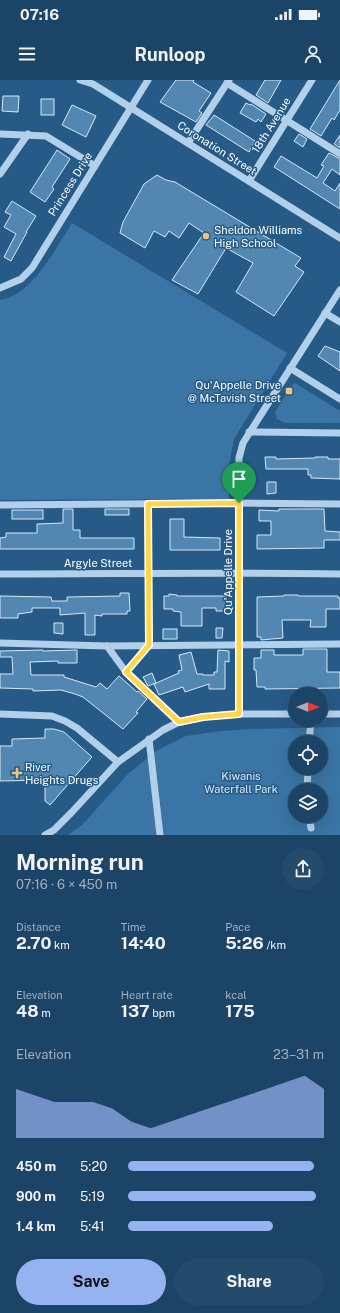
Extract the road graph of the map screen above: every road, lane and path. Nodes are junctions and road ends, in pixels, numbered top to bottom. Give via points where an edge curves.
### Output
1 (80, 80) edge
2 (148, 80) edge
3 (312, 80) edge
4 (228, 82) edge
5 (130, 107) junction
6 (287, 120) junction
7 (0, 134) edge
8 (28, 134) junction
9 (188, 143) junction
10 (340, 154) edge
11 (94, 166) junction
12 (0, 174) edge
13 (249, 181) junction
14 (340, 238) edge
15 (0, 288) edge
16 (340, 290) edge
17 (325, 313) junction
18 (340, 322) edge
19 (290, 368) junction
20 (340, 399) edge
21 (249, 432) junction
22 (340, 433) edge
23 (239, 503) junction
24 (148, 504) junction
25 (340, 504) edge
26 (0, 505) edge
27 (239, 572) junction
28 (0, 574) edge
29 (148, 574) junction
30 (340, 574) edge
31 (0, 643) edge
32 (240, 644) junction
33 (340, 644) edge
34 (149, 645) junction
35 (107, 646) junction
36 (126, 672) junction
37 (0, 714) edge
38 (239, 714) junction
39 (288, 714) edge
40 (328, 714) edge
41 (340, 714) edge
42 (179, 722) junction
43 (149, 739) junction
44 (118, 762) junction
45 (311, 823) edge
46 (311, 828) dead end
47 (45, 835) edge
48 (160, 835) edge

1 - 5 street, Coronation Street via 93,84
2 - 5 street, Princess Drive
3 - 6 street, 18th Avenue
4 - 6 street
4 - 9 street
5 - 9 street, Coronation Street
5 - 11 street, Princess Drive
6 - 10 street
6 - 13 street, 18th Avenue
7 - 8 street
8 - 11 street via 46,136
8 - 12 street
9 - 13 street, Coronation Street
11 - 15 street, Princess Drive via 32,268 21,279
13 - 14 street, Coronation Street
16 - 17 street, Qu'Appelle Drive
17 - 18 street
17 - 19 street, Qu'Appelle Drive
19 - 20 street
19 - 21 street, Qu'Appelle Drive
21 - 22 street
21 - 23 street, Qu'Appelle Drive via 239,458
23 - 24 street
23 - 25 street
23 - 27 street, Qu'Appelle Drive
24 - 26 street
24 - 29 street
27 - 29 street, Argyle Street
27 - 30 street, Argyle Street
27 - 32 street, Qu'Appelle Drive
28 - 29 street, Argyle Street
29 - 34 street
31 - 35 street
32 - 33 street
32 - 34 street
32 - 38 street, Qu'Appelle Drive
34 - 35 street
34 - 36 street
35 - 36 street
36 - 42 street
37 - 44 street via 52,716 65,721
38 - 39 street
38 - 42 street
40 - 41 street
42 - 43 street
43 - 44 street
43 - 48 street
44 - 47 street via 72,812 54,830
45 - 46 street

